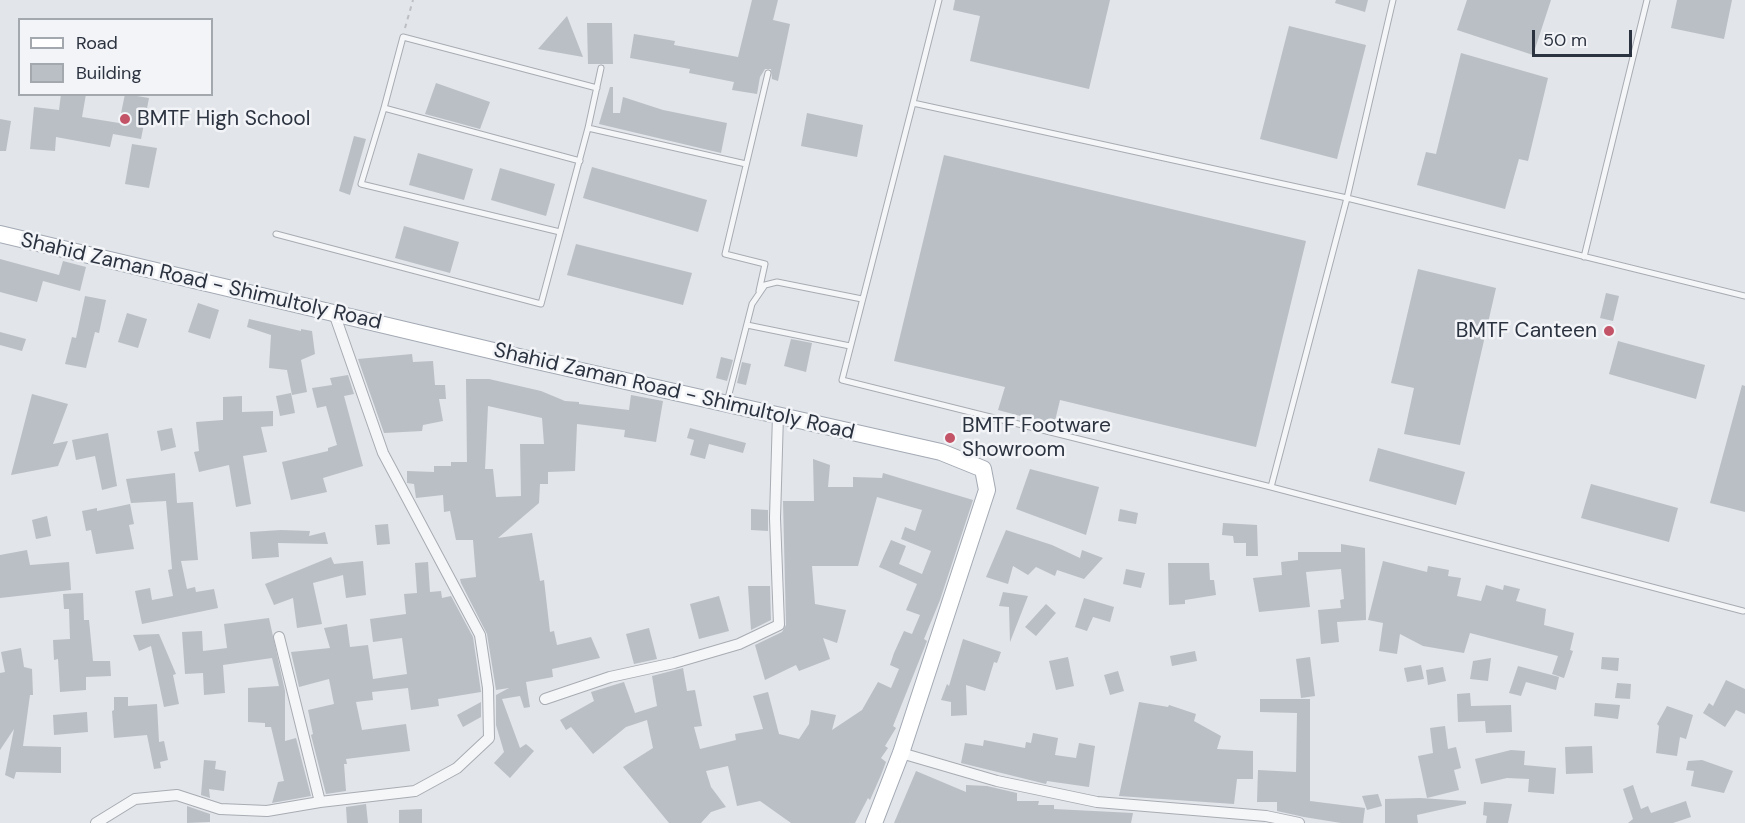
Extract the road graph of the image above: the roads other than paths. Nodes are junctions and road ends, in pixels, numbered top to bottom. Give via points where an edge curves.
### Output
1 (939, 0) edge
2 (1394, 0) edge
3 (1647, 0) edge
4 (601, 68) dead end
5 (768, 73) dead end
6 (597, 88) junction
7 (913, 103) junction
8 (384, 108) junction
9 (588, 128) junction
10 (580, 161) junction
11 (746, 164) junction
12 (1347, 198) junction
13 (560, 232) junction
14 (0, 234) edge
15 (276, 234) dead end
16 (1584, 257) junction
17 (759, 291) junction
18 (1745, 296) edge
19 (862, 299) junction
20 (334, 313) junction
21 (747, 325) junction
22 (850, 346) junction
23 (727, 404) junction
24 (778, 415) junction
25 (1271, 487) junction
26 (1743, 611) dead end
27 (279, 637) dead end
28 (545, 699) dead end
29 (901, 753) junction
30 (320, 802) junction
31 (96, 823) edge
32 (874, 823) edge
33 (1299, 823) edge

1 - 7 lane
2 - 12 lane
3 - 16 lane
4 - 6 lane
5 - 11 lane
6 - 8 lane via 403,37
6 - 9 lane
7 - 12 lane
7 - 19 lane
8 - 10 lane
8 - 13 lane via 361,184
9 - 10 lane
9 - 11 lane
10 - 13 lane
11 - 17 lane via 725,254 765,264
12 - 16 lane
12 - 25 lane
13 - 15 lane via 541,304
14 - 20 main road, Shahid Zaman Road - Shimultoly Road
16 - 18 lane
17 - 19 lane via 777,282
17 - 21 lane
19 - 22 lane
20 - 23 main road, Shahid Zaman Road - Shimultoly Road
20 - 30 street via 383,453 480,635 488,688 489,738 457,768 415,791
21 - 22 lane
21 - 23 lane
22 - 25 lane via 842,380
23 - 24 main road, Shahid Zaman Road - Shimultoly Road
24 - 28 street via 775,518 779,625 739,644 610,677
24 - 29 main road, Shahid Zaman Road - Shimultoly Road via 960,457 983,470 987,490
25 - 26 lane
27 - 30 street
29 - 32 main road, Shahid Zaman Road - Shimultoly Road
29 - 33 street via 997,781 1097,802 1266,816
30 - 31 street via 267,812 220,809 177,795 135,799

